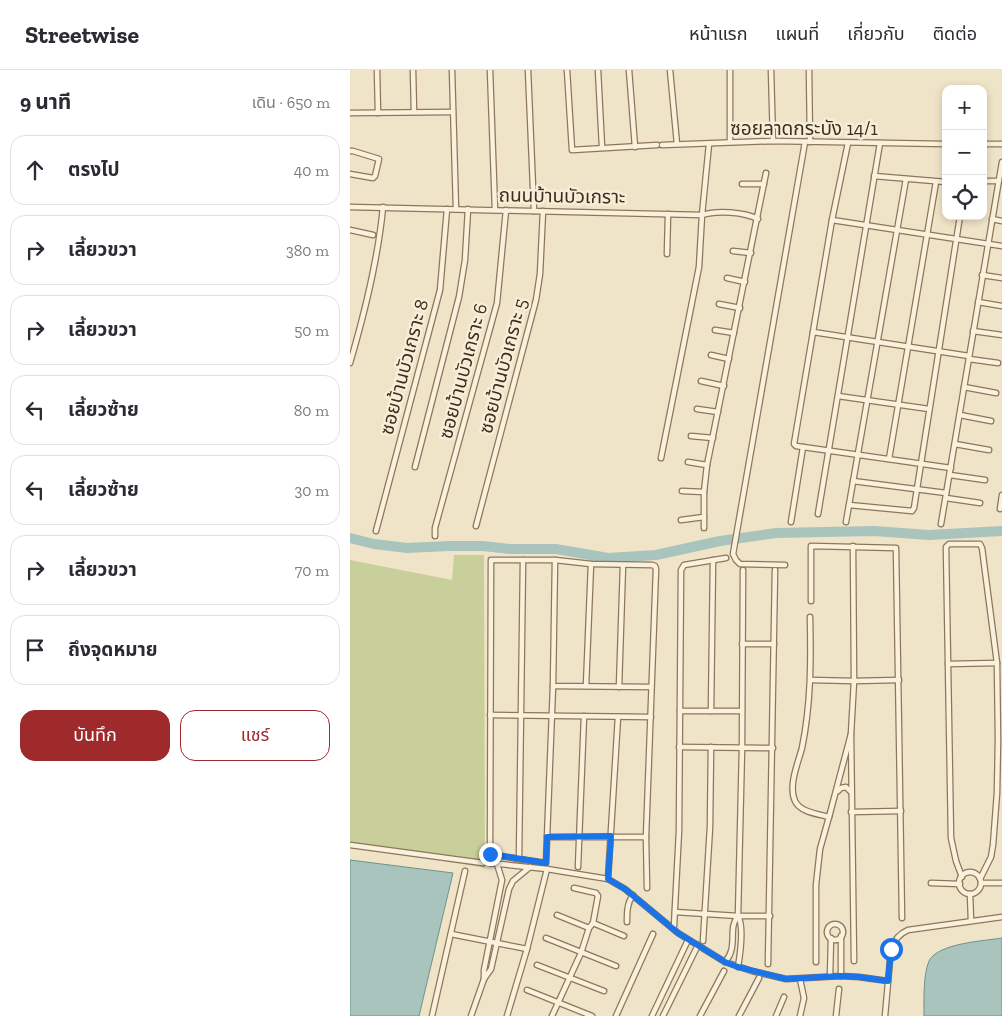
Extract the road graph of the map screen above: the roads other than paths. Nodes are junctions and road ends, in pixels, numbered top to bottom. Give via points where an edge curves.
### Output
1 (376, 70) edge
2 (413, 70) edge
3 (452, 70) edge
4 (490, 70) edge
5 (528, 70) edge
6 (567, 70) edge
7 (598, 70) edge
8 (629, 70) edge
9 (670, 70) edge
10 (730, 70) edge
11 (771, 70) edge
12 (809, 70) edge
13 (414, 112) junction
14 (453, 112) junction
15 (350, 113) edge
16 (378, 113) junction
17 (773, 141) junction
18 (730, 142) junction
19 (808, 142) junction
20 (848, 143) junction
21 (677, 144) junction
22 (709, 144) junction
23 (880, 144) junction
24 (942, 144) edge
25 (987, 144) edge
26 (1002, 144) edge
27 (602, 147) junction
28 (635, 147) junction
29 (350, 151) edge
30 (1002, 163) edge
31 (766, 173) dead end
32 (350, 174) edge
33 (874, 176) junction
34 (906, 179) junction
35 (987, 181) edge
36 (999, 181) junction
37 (936, 182) junction
38 (942, 182) edge
39 (742, 184) dead end
40 (764, 184) junction
41 (1000, 191) edge
42 (350, 207) edge
43 (383, 207) junction
44 (447, 209) junction
45 (456, 209) junction
46 (468, 209) junction
47 (495, 210) junction
48 (506, 210) junction
49 (534, 211) junction
50 (543, 211) junction
51 (668, 214) junction
52 (702, 215) junction
53 (758, 219) junction
54 (992, 219) junction
55 (832, 220) junction
56 (959, 220) edge
57 (1002, 221) edge
58 (865, 226) junction
59 (350, 230) edge
60 (896, 230) junction
61 (373, 235) dead end
62 (926, 235) junction
63 (956, 240) junction
64 (987, 244) junction
65 (1002, 246) edge
66 (733, 251) dead end
67 (751, 253) junction
68 (667, 254) dead end
69 (982, 275) junction
70 (727, 278) dead end
71 (1002, 278) edge
72 (745, 282) junction
73 (978, 302) junction
74 (719, 304) dead end
75 (1002, 306) edge
76 (740, 308) junction
77 (714, 330) dead end
78 (973, 331) junction
79 (813, 332) junction
80 (734, 333) junction
81 (1002, 335) edge
82 (847, 337) junction
83 (878, 342) junction
84 (908, 346) junction
85 (938, 351) junction
86 (711, 355) dead end
87 (969, 357) junction
88 (729, 359) junction
89 (350, 363) edge
90 (998, 363) dead end
91 (701, 381) dead end
92 (724, 386) junction
93 (964, 387) junction
94 (996, 393) dead end
95 (838, 396) junction
96 (868, 400) junction
97 (898, 404) junction
98 (698, 409) dead end
99 (929, 409) junction
100 (718, 412) junction
101 (960, 416) junction
102 (991, 421) dead end
103 (691, 436) dead end
104 (713, 438) junction
105 (955, 444) junction
106 (803, 447) junction
107 (828, 450) junction
108 (989, 450) dead end
109 (857, 454) junction
110 (660, 458) dead end
111 (889, 459) junction
112 (688, 462) dead end
113 (920, 464) junction
114 (708, 465) junction
115 (415, 467) dead end
116 (951, 468) junction
117 (950, 474) junction
118 (985, 480) dead end
119 (853, 481) junction
120 (916, 488) junction
121 (682, 491) dead end
122 (704, 492) junction
123 (1002, 495) edge
124 (946, 496) junction
125 (980, 503) dead end
126 (849, 505) junction
127 (1000, 509) dead end
128 (818, 514) dead end
129 (704, 517) junction
130 (681, 520) dead end
131 (790, 522) dead end
132 (846, 522) dead end
133 (941, 524) dead end
134 (476, 526) dead end
135 (704, 528) dead end
136 (376, 531) dead end
137 (434, 536) dead end
138 (853, 546) junction
139 (726, 558) dead end
140 (523, 560) junction
141 (555, 560) junction
142 (713, 560) junction
143 (591, 564) junction
144 (623, 565) junction
145 (785, 565) dead end
146 (743, 570) dead end
147 (775, 570) dead end
148 (811, 601) dead end
149 (810, 617) dead end
150 (742, 644) junction
151 (774, 644) junction
152 (997, 663) junction
153 (948, 664) junction
154 (811, 680) junction
155 (898, 680) junction
156 (854, 681) junction
157 (552, 686) junction
158 (586, 686) junction
159 (619, 688) junction
160 (651, 688) junction
161 (680, 711) junction
162 (711, 711) junction
163 (742, 711) junction
164 (490, 715) junction
165 (522, 715) junction
166 (552, 715) junction
167 (584, 716) junction
168 (618, 717) junction
169 (652, 718) junction
170 (852, 734) junction
171 (679, 747) junction
172 (711, 748) junction
173 (742, 748) junction
174 (773, 748) junction
175 (836, 792) junction
176 (851, 793) junction
177 (900, 811) junction
178 (852, 812) junction
179 (829, 817) junction
180 (579, 836) junction
181 (611, 836) junction
182 (547, 837) junction
183 (646, 837) junction
184 (350, 845) edge
185 (519, 859) junction
186 (483, 863) dead end
187 (490, 863) dead end
188 (497, 864) junction
189 (530, 867) junction
190 (578, 867) dead end
191 (548, 869) junction
192 (465, 872) dead end
193 (962, 877) junction
194 (608, 879) junction
195 (981, 881) junction
196 (930, 883) dead end
197 (1002, 883) edge
198 (960, 884) junction
199 (574, 888) dead end
200 (647, 888) dead end
201 (970, 894) junction
202 (633, 895) junction
203 (675, 912) junction
204 (706, 914) junction
205 (557, 915) dead end
206 (738, 916) junction
207 (770, 916) junction
208 (1002, 917) edge
209 (902, 918) dead end
210 (971, 921) junction
211 (627, 922) dead end
212 (594, 923) junction
213 (674, 926) dead end
214 (589, 928) junction
215 (816, 932) junction
216 (828, 932) junction
217 (853, 932) junction
218 (451, 934) junction
219 (653, 934) dead end
220 (842, 934) junction
221 (624, 936) dead end
222 (546, 938) dead end
223 (831, 938) junction
224 (688, 940) junction
225 (490, 941) junction
226 (703, 941) dead end
227 (498, 942) junction
228 (698, 945) junction
229 (527, 949) junction
230 (580, 953) junction
231 (725, 962) junction
232 (816, 962) dead end
233 (854, 962) dead end
234 (768, 964) dead end
235 (537, 965) dead end
236 (616, 966) dead end
237 (738, 967) junction
238 (724, 971) dead end
239 (830, 976) junction
240 (841, 976) junction
241 (570, 978) junction
242 (759, 978) dead end
243 (484, 979) junction
244 (800, 979) junction
245 (888, 981) junction
246 (839, 989) dead end
247 (527, 990) dead end
248 (604, 991) dead end
249 (784, 998) dead end
250 (558, 1002) junction
251 (432, 1016) edge
252 (471, 1016) edge
253 (507, 1016) edge
254 (552, 1016) edge
255 (592, 1016) edge
256 (616, 1016) edge
257 (652, 1016) edge
258 (663, 1016) edge
259 (700, 1016) edge
260 (739, 1016) edge
261 (776, 1016) edge
262 (800, 1016) edge
263 (836, 1016) edge
264 (885, 1016) edge

1 - 16 street
2 - 13 street
3 - 14 street
4 - 47 street
5 - 49 street
6 - 27 street, ซอยลาดกระบัง 14/1 via 570,148 573,151
7 - 27 street
8 - 28 street
9 - 21 street
10 - 18 street
11 - 17 street
12 - 19 street
13 - 14 street
13 - 16 street
14 - 45 street
15 - 16 street
17 - 18 street, ซอยลาดกระบัง 14/1
17 - 19 street, ซอยลาดกระบัง 14/1
18 - 22 street, ซอยลาดกระบัง 14/1
19 - 20 street, ซอยลาดกระบัง 14/1
19 - 145 street via 733,548 734,558 740,564
20 - 23 street, ซอยลาดกระบัง 14/1
20 - 55 street
21 - 22 street, ซอยลาดกระบัง 14/1
21 - 28 street, ซอยลาดกระบัง 14/1
22 - 52 street
23 - 24 street, ซอยลาดกระบัง 14/1
23 - 33 street
25 - 26 street
27 - 28 street, ซอยลาดกระบัง 14/1
29 - 32 street via 380,159 373,178
30 - 36 street
31 - 40 street
33 - 34 street
33 - 58 street
34 - 37 street
34 - 60 street
35 - 36 street
36 - 41 street
37 - 38 street
37 - 62 street
39 - 40 street
40 - 53 street
41 - 54 street
42 - 43 street, ถนนบ้านบัวเกราะ
43 - 44 street, ถนนบ้านบัวเกราะ
43 - 89 street via 380,237
44 - 45 street, ถนนบ้านบัวเกราะ
44 - 136 street, ซอยบ้านบัวเกราะ 8 via 440,290
45 - 46 street, ถนนบ้านบัวเกราะ
46 - 47 street, ถนนบ้านบัวเกราะ
46 - 115 street via 459,297
47 - 48 street, ถนนบ้านบัวเกราะ
48 - 49 street, ถนนบ้านบัวเกราะ
48 - 137 street, ซอยบ้านบัวเกราะ 6 via 497,304
49 - 50 street, ถนนบ้านบัวเกราะ
50 - 51 street, ถนนบ้านบัวเกราะ
50 - 134 street, ซอยบ้านบัวเกราะ 5 via 536,300
51 - 52 street, ถนนบ้านบัวเกราะ
51 - 68 street
52 - 53 street, ถนนบ้านบัวเกราะ via 709,212 744,214
52 - 110 street via 699,266
53 - 67 street
54 - 57 street
54 - 64 street
55 - 58 street
55 - 79 street
56 - 63 street
58 - 60 street
58 - 82 street
59 - 61 street
60 - 62 street
60 - 83 street
62 - 63 street
62 - 84 street
63 - 64 street
63 - 85 street
64 - 65 street
64 - 69 street
66 - 67 street
67 - 72 street
69 - 71 street
69 - 73 street
70 - 72 street
72 - 76 street
73 - 75 street
73 - 78 street
74 - 76 street
76 - 80 street
77 - 80 street
78 - 81 street
78 - 87 street
79 - 82 street
79 - 106 street via 794,444
80 - 88 street
82 - 83 street
82 - 95 street
83 - 84 street
83 - 96 street
84 - 85 street
84 - 97 street
85 - 87 street
85 - 99 street
86 - 88 street
87 - 90 street
87 - 93 street
88 - 92 street
91 - 92 street
92 - 100 street
93 - 94 street
93 - 101 street
95 - 96 street
95 - 107 street
96 - 97 street
96 - 109 street
97 - 99 street
97 - 111 street
98 - 100 street
99 - 113 street
100 - 104 street
101 - 102 street
101 - 105 street
103 - 104 street
104 - 114 street
105 - 108 street
105 - 116 street
106 - 107 street
106 - 131 street
107 - 109 street
107 - 128 street
109 - 111 street
109 - 119 street
111 - 113 street
112 - 114 street
113 - 116 street
113 - 120 street
114 - 122 street
116 - 117 street
117 - 118 street
117 - 124 street
119 - 120 street
119 - 126 street
120 - 124 street
120 - 126 street via 912,511
121 - 122 street
122 - 129 street
123 - 127 street
124 - 125 street
124 - 133 street
126 - 132 street
129 - 130 street
129 - 135 street
138 - 148 street via 811,546
138 - 155 street via 896,548
138 - 156 street
139 - 142 street
140 - 141 street
140 - 164 street via 493,560 490,563
140 - 165 street
141 - 143 street
141 - 157 street
142 - 161 street via 684,565 681,570
142 - 162 street
143 - 144 street
143 - 158 street
144 - 159 street
144 - 160 street via 652,565 656,570
146 - 150 street
147 - 151 street
149 - 154 street
150 - 151 street
150 - 163 street
151 - 174 street
152 - 153 street
152 - 153 street via 982,548 980,544 948,544
152 - 195 street via 994,845
153 - 193 street via 951,838
154 - 156 street
154 - 179 street via 793,795 803,809
155 - 156 street
155 - 177 street
156 - 170 street
157 - 158 street
157 - 166 street
158 - 159 street
159 - 160 street
160 - 169 street
161 - 162 street
161 - 171 street
162 - 163 street
163 - 173 street
164 - 165 street
164 - 185 street via 490,854
165 - 166 street
165 - 185 street
166 - 167 street
166 - 182 street
167 - 168 street
167 - 180 street
168 - 169 street
168 - 181 street
169 - 183 street
170 - 175 street
170 - 176 street
171 - 172 street
171 - 203 street
172 - 173 street
172 - 204 street
173 - 174 street
173 - 206 street
174 - 207 street
175 - 176 street via 848,787
175 - 179 street
176 - 178 street
177 - 178 street
177 - 209 street
178 - 217 street
179 - 215 street via 818,866
180 - 181 street
180 - 182 street
180 - 190 street
181 - 183 street
181 - 194 street
182 - 185 street via 546,863
183 - 200 street
184 - 186 street
187 - 188 street
188 - 189 street
188 - 225 street via 502,880
189 - 191 street
189 - 227 street via 513,881
191 - 194 street
191 - 229 street
192 - 218 street
193 - 195 street via 972,872
193 - 198 street
194 - 202 street
195 - 197 street
195 - 201 street via 979,890
196 - 198 street
198 - 201 street via 964,892
199 - 212 street via 598,895
201 - 210 street
202 - 211 street via 629,900
202 - 224 street
203 - 204 street
203 - 213 street
204 - 206 street
204 - 226 street
205 - 214 street
206 - 207 street
206 - 231 street via 734,921 731,955
206 - 237 street via 741,921
207 - 234 street
208 - 210 street
210 - 245 street via 903,932 891,949
212 - 214 street
212 - 221 street
214 - 230 street
215 - 216 street
215 - 232 street
216 - 220 street via 834,924 840,926
216 - 223 street
217 - 220 street
217 - 233 street
218 - 225 street
218 - 251 street
219 - 256 street
220 - 223 street via 836,939
220 - 240 street
222 - 230 street
223 - 239 street
224 - 228 street
224 - 257 street
225 - 227 street
225 - 243 street
227 - 229 street
227 - 243 street via 491,969
228 - 231 street
228 - 258 street
229 - 253 street
230 - 236 street
230 - 241 street
231 - 237 street
235 - 241 street
237 - 244 street via 786,979
238 - 259 street
239 - 240 street
239 - 244 street
240 - 245 street
241 - 248 street
241 - 250 street
242 - 260 street
243 - 252 street
244 - 262 street via 804,998
245 - 264 street
246 - 263 street
247 - 250 street
249 - 261 street
250 - 254 street
250 - 255 street

